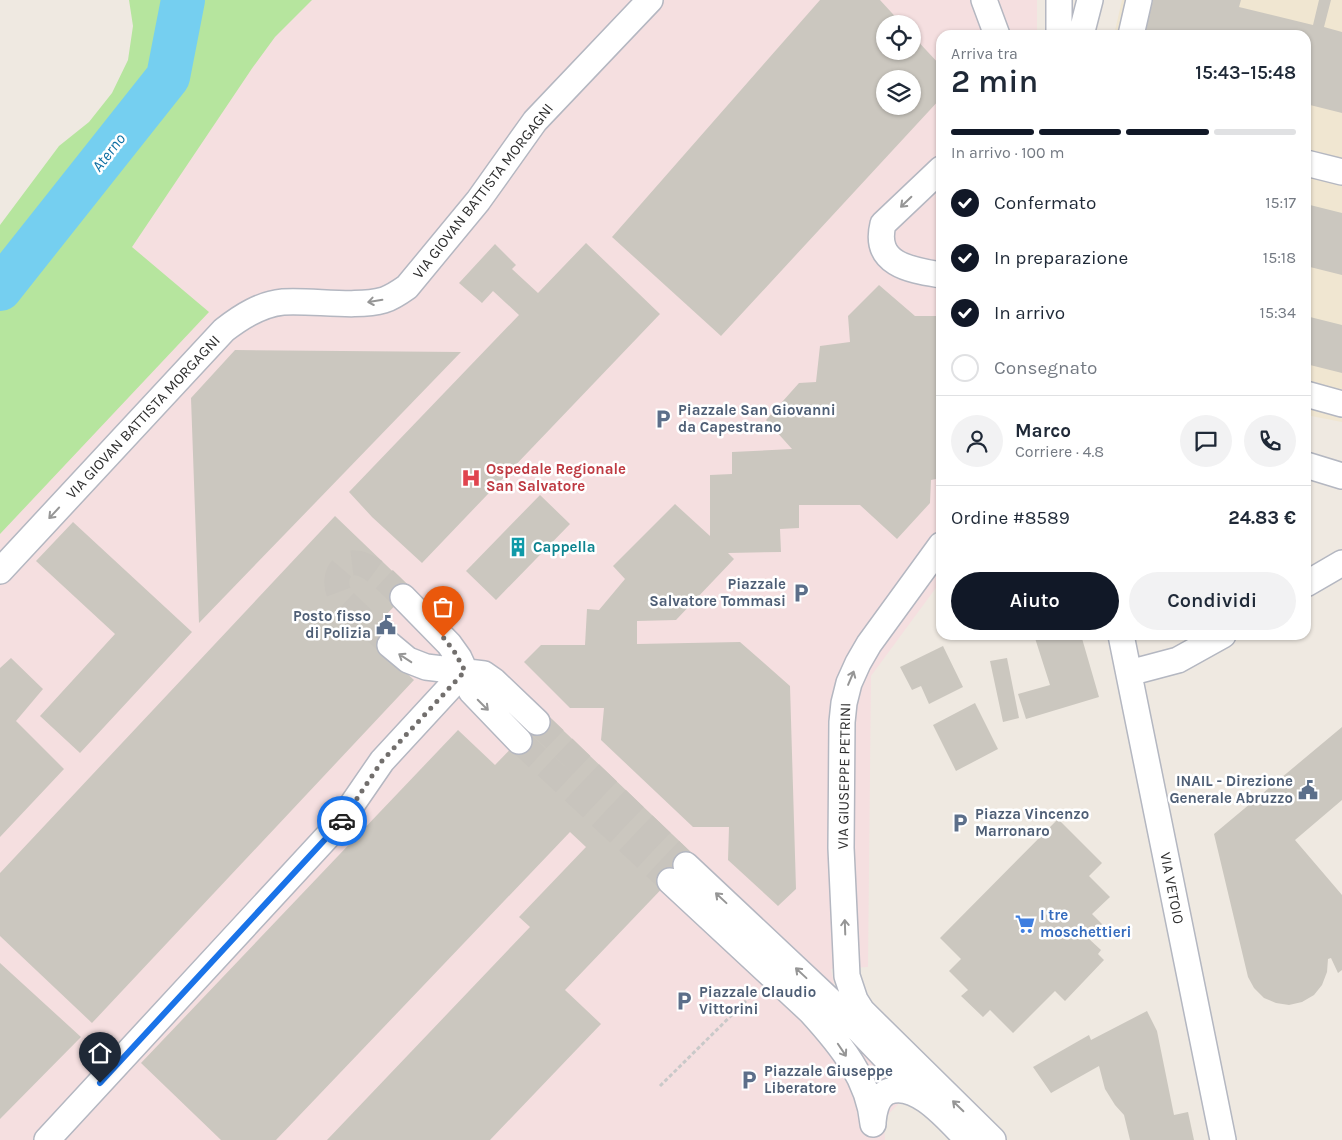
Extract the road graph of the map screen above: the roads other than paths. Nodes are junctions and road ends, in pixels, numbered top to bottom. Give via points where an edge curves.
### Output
1 (650, 0) edge
2 (984, 0) edge
3 (1058, 0) edge
4 (1090, 0) edge
5 (1139, 0) edge
6 (995, 30) edge
7 (1059, 30) edge
8 (1083, 30) edge
9 (1132, 30) edge
10 (1311, 164) edge
11 (1342, 172) edge
12 (936, 174) edge
13 (936, 274) edge
14 (1311, 395) edge
15 (1342, 404) edge
16 (1311, 467) edge
17 (1342, 476) edge
18 (936, 552) edge
19 (1342, 563) edge
20 (0, 571) edge
21 (1311, 581) edge
22 (403, 597) tunnel mouth
23 (1123, 640) edge
24 (1214, 640) edge
25 (390, 645) tunnel mouth
26 (465, 671) junction
27 (1129, 673) junction
28 (537, 722) tunnel mouth
29 (519, 741) tunnel mouth
30 (922, 1096) junction
31 (874, 1132) edge
32 (47, 1140) edge
33 (968, 1140) edge
34 (993, 1140) edge
35 (1223, 1140) edge

1 -> 20 street, VIA GIOVAN BATTISTA MORGAGNI via 535,121 478,201 416,278 396,295 384,300 369,303 282,302 244,315 224,330
2 - 6 street
3 - 7 street
4 - 8 street
5 - 9 street
10 - 11 street
12 -> 13 street via 883,224 880,233 886,253 898,264
14 - 15 street
16 - 17 street
34 -> 18 street, VIA GIUSEPPE PETRINI via 866,1016 855,1000 847,976 841,848 844,703 849,683 869,644
19 - 21 street
22 - 26 street via 449,644
23 - 27 street, VIA VETOIO
24 - 27 street via 1178,660
26 -> 25 street via 416,664
26 - 28 street via 484,674 494,681
26 -> 29 street via 471,691
26 - 32 street via 382,761 338,825
27 - 35 street, VIA VETOIO
30 - 31 street via 903,1090 885,1093 875,1107
30 -> 31 street via 836,1006 678,873 841,1047 864,1083
30 - 33 street

